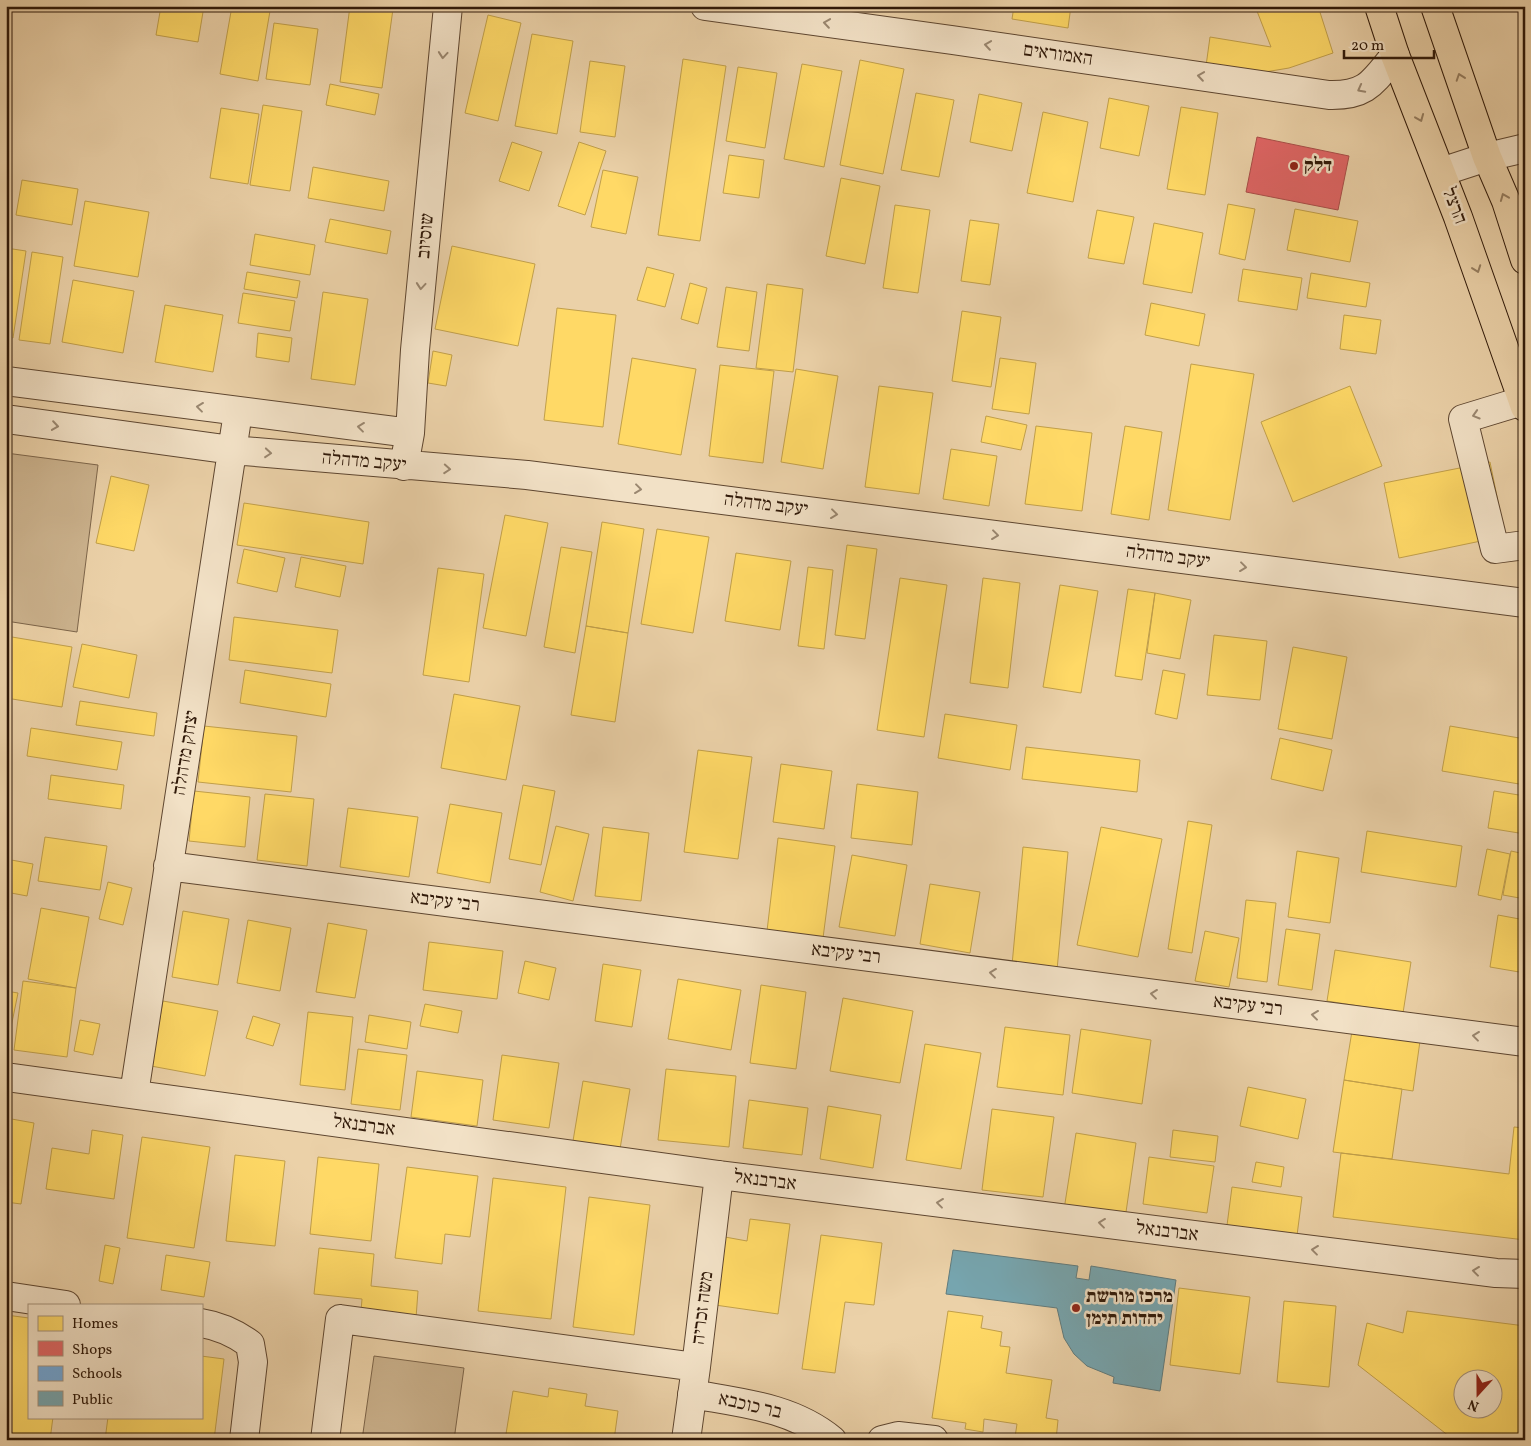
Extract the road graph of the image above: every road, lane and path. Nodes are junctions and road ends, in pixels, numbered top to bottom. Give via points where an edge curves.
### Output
1 (448, 6) edge
2 (705, 6) edge
3 (1379, 6) edge
4 (1435, 6) edge
5 (1395, 55) junction
6 (1525, 148) edge
7 (1487, 157) junction
8 (1441, 172) junction
9 (1525, 260) edge
10 (6, 382) edge
11 (1524, 404) edge
12 (238, 412) junction
13 (6, 419) edge
14 (410, 432) junction
15 (232, 450) junction
16 (404, 466) junction
17 (1525, 545) edge
18 (1525, 603) edge
19 (168, 866) junction
20 (1525, 1042) edge
21 (6, 1077) edge
22 (134, 1094) junction
23 (719, 1175) junction
24 (1525, 1274) edge
25 (6, 1296) edge
26 (59, 1304) edge
27 (202, 1324) edge
28 (696, 1367) junction
29 (692, 1394) junction
30 (244, 1440) edge
31 (325, 1440) edge
32 (686, 1440) edge
33 (832, 1440) edge
34 (882, 1440) edge
35 (934, 1440) edge

1 -> 14 street, שוסיוב
5 -> 2 street, האמוראים via 1362,89 1347,95 1329,95
3 - 5 main road, הרצל
7 -> 4 main road
5 -> 8 main road, הרצל
6 - 7 street
7 - 8 street
9 -> 7 main road via 1506,201
8 -> 11 main road, הרצל
12 -> 10 street, יעקב מדהלה
11 -> 17 street via 1463,419 1496,549
14 -> 12 street, יעקב מדהלה
12 - 15 street, יצחק מדהלה
13 -> 15 street, יעקב מדהלה
14 - 16 street, שוסיוב
15 -> 16 street, יעקב מדהלה
15 - 19 street, יצחק מדהלה
16 -> 18 street, יעקב מדהלה via 528,475
20 -> 19 street, רבי עקיבא
19 - 22 street, יצחק מדהלה
21 - 22 street, אברבנאל
22 - 23 street, אברבנאל
24 -> 23 street, אברבנאל via 1496,1274
23 - 28 street, משה זכריה
25 - 26 street
27 - 30 street via 215,1325 250,1344 253,1362
28 - 29 street, משה זכריה
28 - 31 street via 340,1319
29 - 32 street, משה זכריה
29 - 33 street, בר כוכבא via 780,1411 805,1421
34 - 35 street via 898,1436

